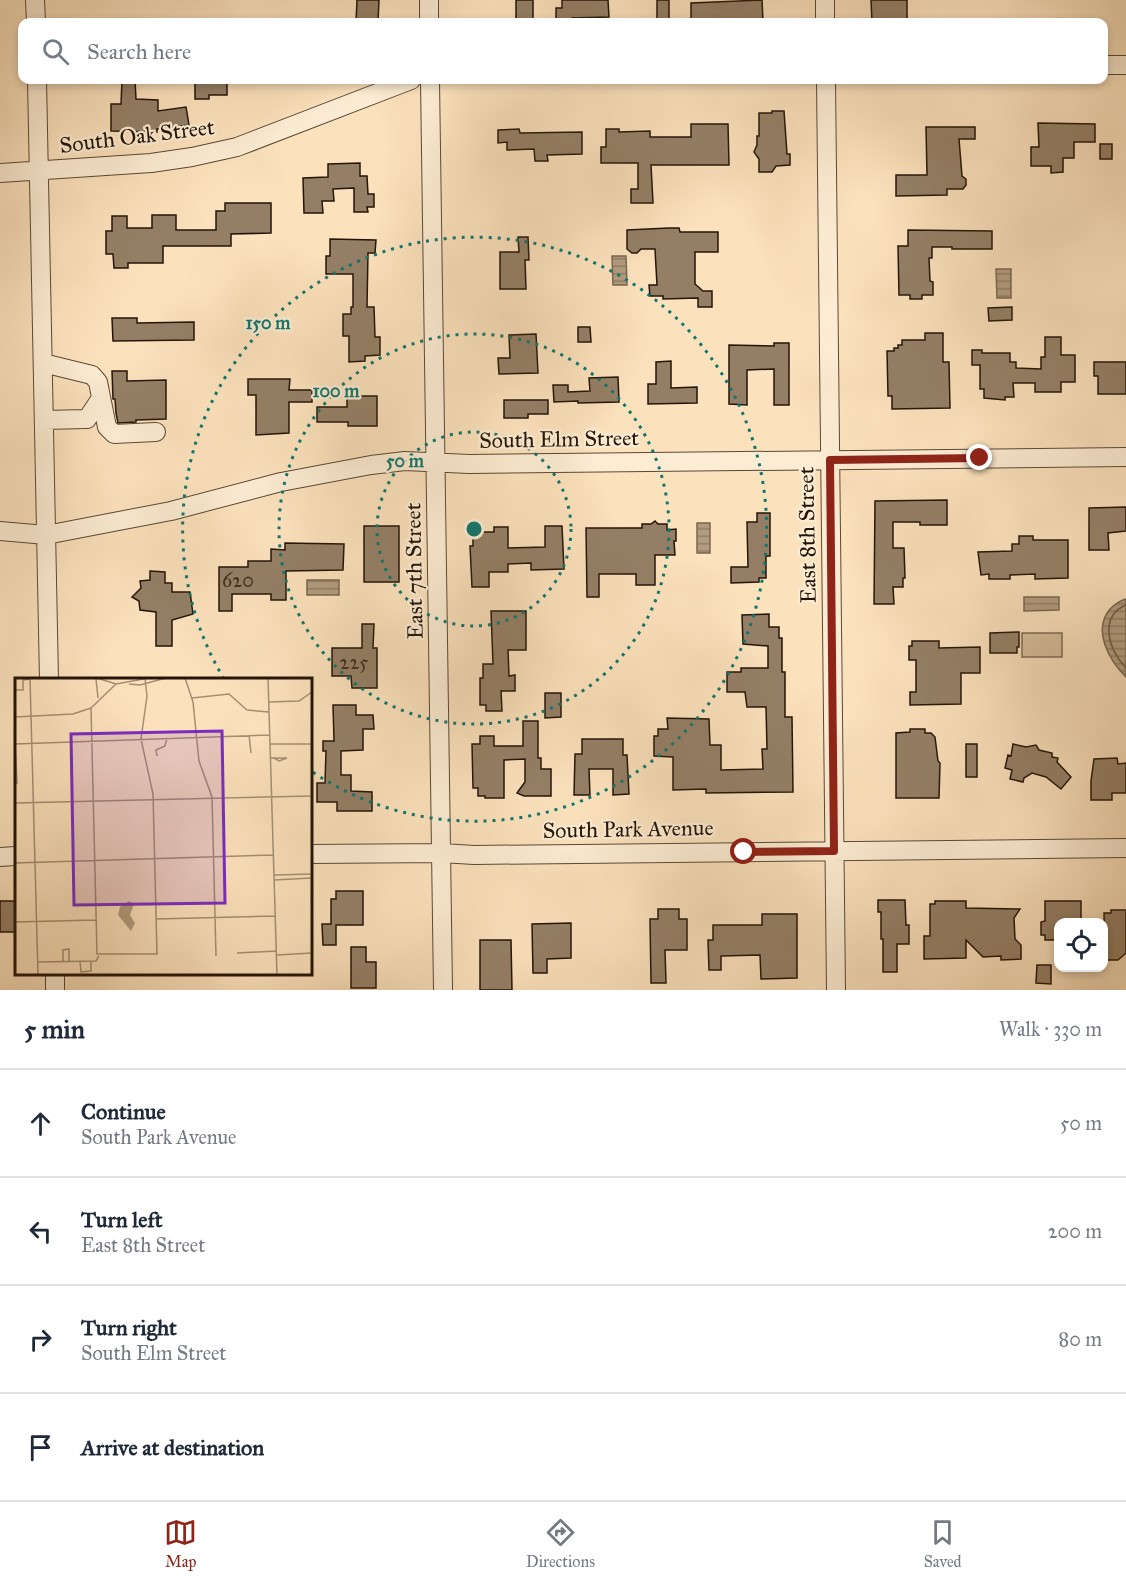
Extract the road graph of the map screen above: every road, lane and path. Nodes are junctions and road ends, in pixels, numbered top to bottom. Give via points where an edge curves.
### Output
1 (35, 0) edge
2 (429, 0) edge
3 (825, 0) edge
4 (36, 18) edge
5 (429, 18) edge
6 (825, 18) edge
7 (1108, 65) edge
8 (1126, 65) edge
9 (37, 84) edge
10 (401, 84) edge
11 (430, 84) edge
12 (826, 84) edge
13 (39, 171) junction
14 (0, 173) edge
15 (43, 363) junction
16 (101, 398) junction
17 (44, 420) junction
18 (156, 432) dead end
19 (1126, 456) edge
20 (830, 460) junction
21 (437, 462) junction
22 (0, 531) edge
23 (46, 535) junction
24 (49, 678) edge
25 (1126, 848) edge
26 (834, 851) junction
27 (442, 853) junction
28 (312, 854) edge
29 (15, 856) edge
30 (0, 857) edge
31 (55, 975) edge
32 (56, 990) edge
33 (443, 990) edge
34 (836, 990) edge

1 - 4 street
2 - 5 street
3 - 6 street
7 - 8 street
9 - 13 street
10 - 13 street, South Oak Street via 237,147 151,163
11 - 21 street, East 7th Street
12 - 20 street, East 8th Street
13 - 14 street, South Oak Street
13 - 15 street
15 - 16 street via 92,375 98,382
15 - 17 street
16 - 17 street via 87,418
16 - 18 street via 107,427 114,434
17 - 23 street
19 - 20 street, South Elm Street
20 - 21 street, South Elm Street
20 - 26 street, East 8th Street
21 - 23 street, South Elm Street via 405,461 324,472 171,511
21 - 27 street, East 7th Street
22 - 23 street, South Elm Street
23 - 24 street
25 - 26 street, South Park Avenue
26 - 27 street, South Park Avenue
26 - 34 street, East 8th Street
27 - 28 street, South Park Avenue
27 - 33 street, East 7th Street
29 - 30 street
31 - 32 street

